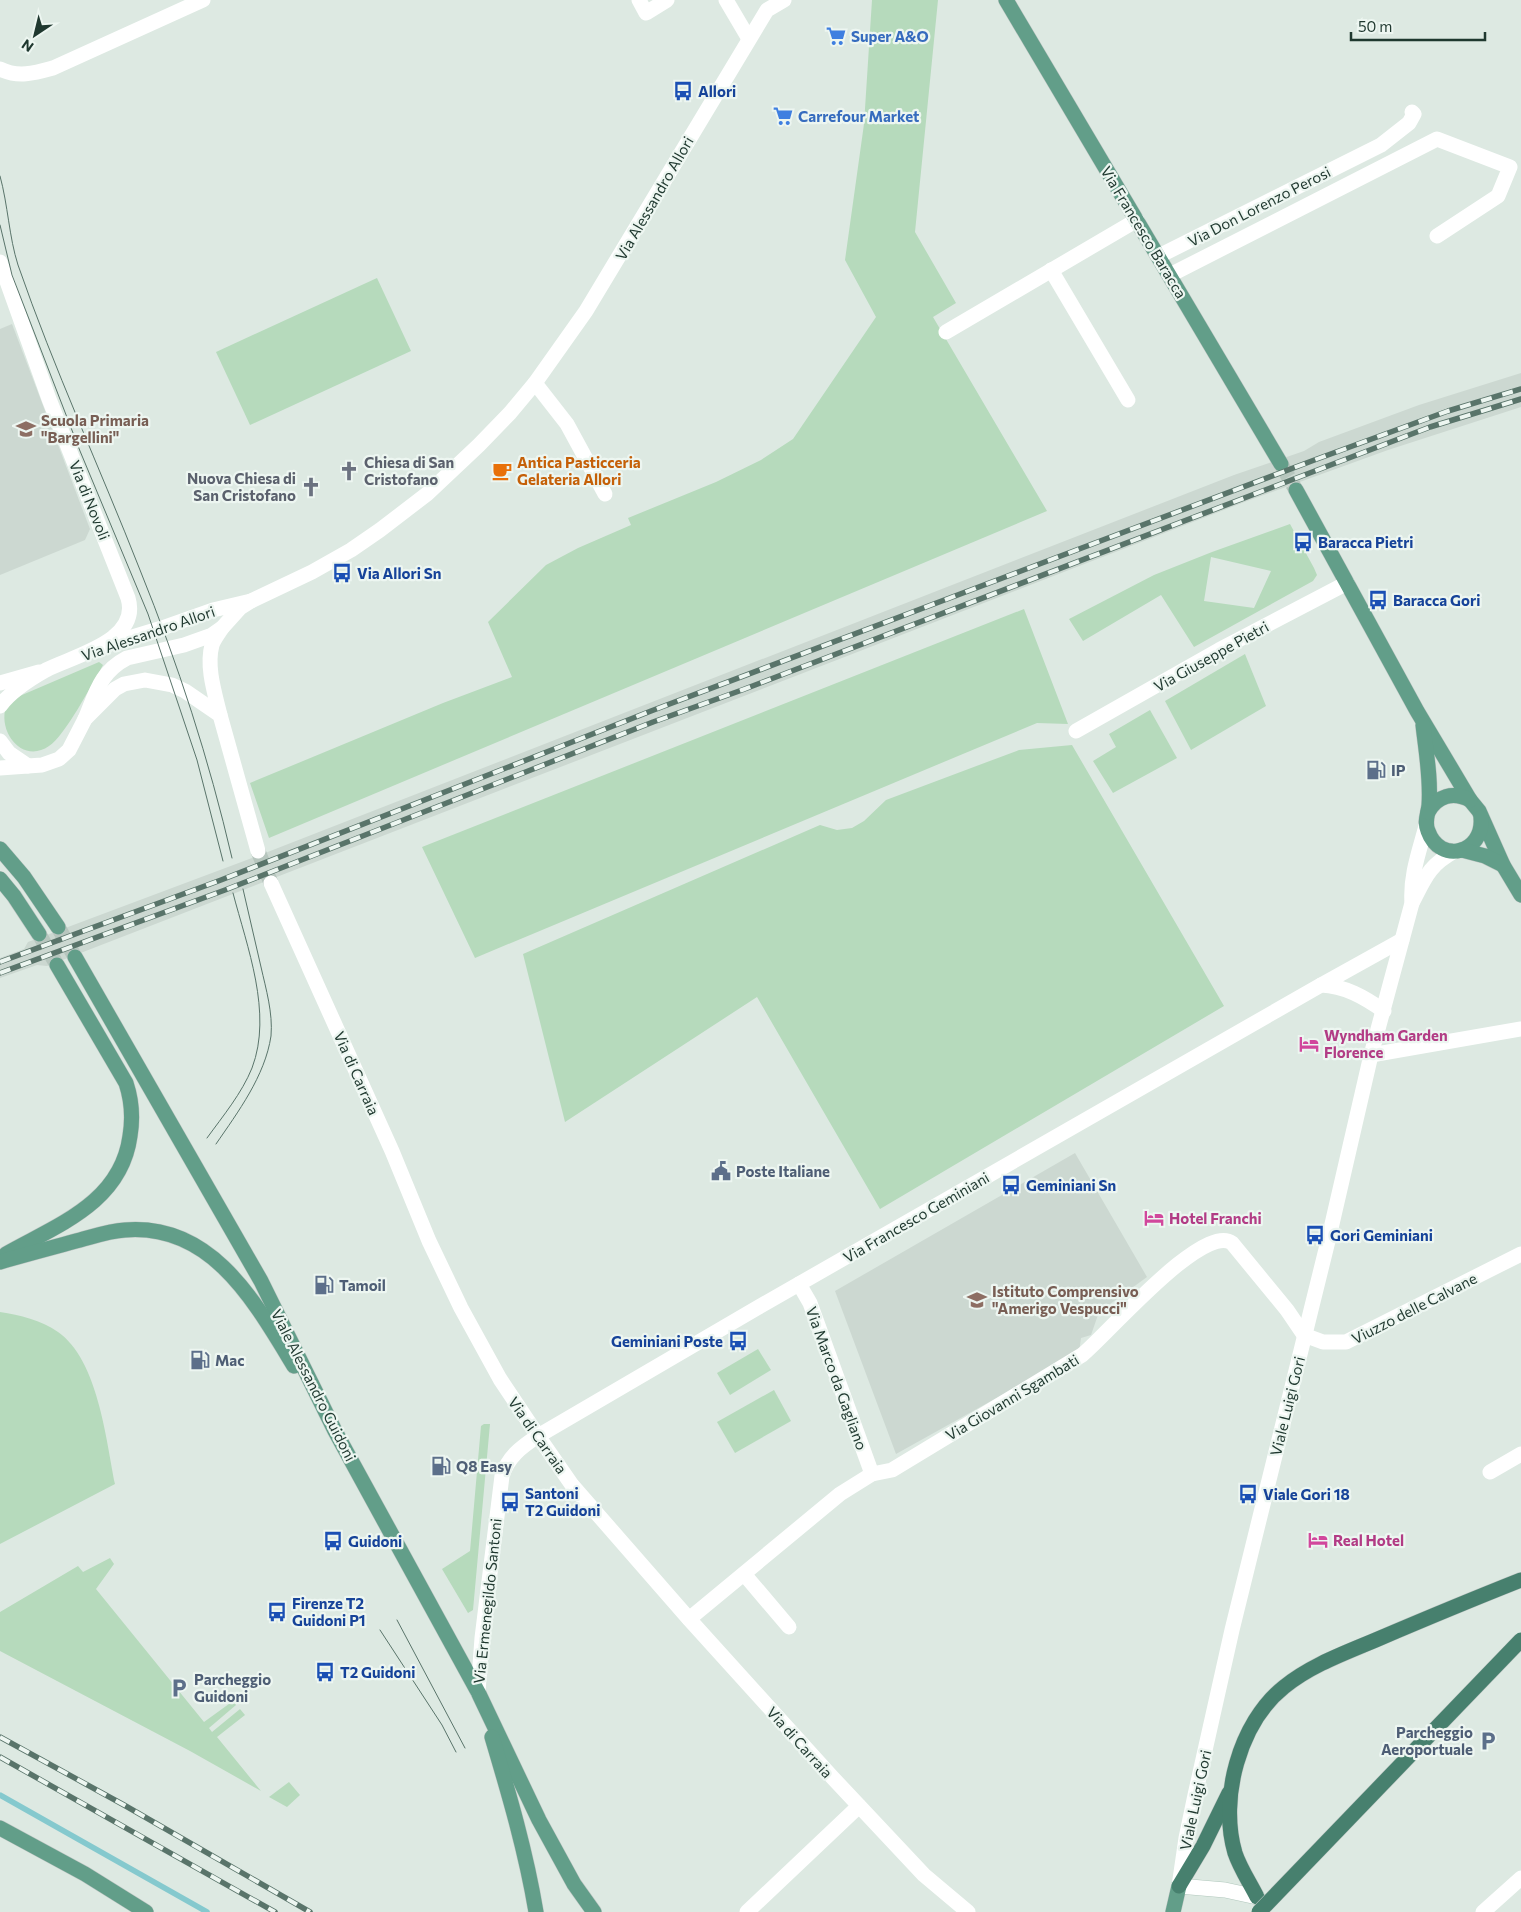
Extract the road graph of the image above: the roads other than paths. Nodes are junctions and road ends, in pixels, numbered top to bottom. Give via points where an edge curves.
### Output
1 (203, 0) edge
2 (638, 0) edge
3 (667, 0) edge
4 (726, 0) edge
5 (784, 0) edge
6 (1006, 0) edge
7 (769, 5) edge
8 (749, 39) junction
9 (0, 69) edge
10 (1412, 112) dead end
11 (1360, 155) junction
12 (1361, 177) junction
13 (1137, 220) junction
14 (1437, 236) dead end
15 (1159, 256) junction
16 (0, 262) edge
17 (1052, 270) junction
18 (1170, 275) junction
19 (946, 332) dead end
20 (535, 383) junction
21 (1128, 400) dead end
22 (1281, 464) tunnel mouth
23 (1296, 490) tunnel mouth
24 (606, 494) dead end
25 (1347, 583) junction
26 (251, 601) junction
27 (222, 628) junction
28 (103, 646) junction
29 (46, 670) junction
30 (0, 683) edge
31 (0, 706) edge
32 (220, 716) junction
33 (85, 719) junction
34 (1423, 721) junction
35 (1076, 731) dead end
36 (0, 741) edge
37 (30, 766) junction
38 (0, 768) edge
39 (1470, 800) junction
40 (1481, 817) junction
41 (1427, 819) junction
42 (0, 840) edge
43 (0, 850) edge
44 (258, 851) tunnel mouth
45 (1458, 851) junction
46 (11, 862) junction
47 (1503, 864) junction
48 (0, 879) edge
49 (271, 883) tunnel mouth
50 (0, 887) edge
51 (14, 896) junction
52 (1521, 896) edge
53 (1412, 903) junction
54 (58, 927) tunnel mouth
55 (39, 934) tunnel mouth
56 (1402, 940) junction
57 (75, 957) tunnel mouth
58 (57, 965) tunnel mouth
59 (1321, 985) junction
60 (1384, 1011) junction
61 (1521, 1029) edge
62 (1372, 1055) junction
63 (1521, 1254) edge
64 (0, 1258) edge
65 (0, 1262) edge
66 (799, 1284) junction
67 (1304, 1335) junction
68 (335, 1431) junction
69 (538, 1436) junction
70 (1521, 1454) edge
71 (1490, 1472) dead end
72 (872, 1474) junction
73 (744, 1574) junction
74 (1521, 1580) edge
75 (689, 1619) junction
76 (790, 1627) dead end
77 (1521, 1640) edge
78 (478, 1692) junction
79 (1232, 1787) junction
80 (859, 1806) junction
81 (0, 1828) edge
82 (85, 1874) junction
83 (1521, 1878) edge
84 (1179, 1886) junction
85 (1258, 1904) edge
86 (146, 1912) edge
87 (156, 1912) edge
88 (536, 1912) edge
89 (594, 1912) edge
90 (747, 1912) edge
91 (968, 1912) edge
92 (1173, 1912) edge
93 (1483, 1912) edge

1 - 9 street via 53,68 28,74
2 - 3 street via 646,13
4 - 8 street
5 - 7 street, Via Alessandro Allori
6 - 13 main road, Via Francesco Baracca
7 - 8 street, Via Alessandro Allori
8 - 20 street, Via Alessandro Allori via 586,312
10 - 11 street, Via Don Lorenzo Perosi via 1409,123
11 - 12 street
11 - 15 street, Via Don Lorenzo Perosi
12 - 14 street, Via Don Lorenzo Perosi via 1437,138 1510,167 1498,196
12 - 18 street, Via Don Lorenzo Perosi
13 - 15 main road, Via Francesco Baracca
13 - 17 street
15 - 18 main road, Via Francesco Baracca
16 - 28 street, Via di Novoli via 49,399 129,600 130,611 125,623
17 - 19 street
17 - 21 street
18 - 22 main road, Via Francesco Baracca
20 - 24 street via 567,424
20 - 26 street, Via Alessandro Allori via 446,478 410,507 352,550
23 - 25 main road
25 - 34 main road
25 - 35 street, Via Giuseppe Pietri via 1226,646
26 - 27 street, Via Alessandro Allori
26 - 28 street, Via Alessandro Allori
27 - 32 street via 214,640 211,657
27 - 33 street, Via Alessandro Allori via 198,641 139,654 117,663 105,674
28 - 29 street, Via Alessandro Allori
29 - 30 street, Via Alessandro Allori
29 - 31 street, Via Alessandro Allori via 15,690
32 - 33 street via 185,691 167,683 145,680 119,686
32 - 44 street
33 - 37 street, Via Alessandro Allori via 64,755 50,763
34 - 39 main road
34 - 41 main road via 1430,776
36 - 37 street via 13,757
37 - 38 street, Via Alessandro Allori
39 - 40 main road
39 - 41 main road via 1456,795 1442,797 1432,806
40 - 45 main road via 1478,838
40 - 47 main road
41 - 45 main road via 1436,844
41 - 53 street, Viale Luigi Gori via 1413,874
42 - 46 street
43 - 46 main road
45 - 47 main road via 1485,856
45 - 53 street, Viale Luigi Gori via 1440,859
46 - 54 main road
47 - 52 main road
48 - 51 main road
49 - 69 street, Via di Carraia via 461,1308 500,1379
50 - 51 street
51 - 55 main road
53 - 56 street, Viale Luigi Gori
56 - 59 street, Via Francesco Geminiani
56 - 60 street, Viale Luigi Gori
57 - 68 main road, Viale Alessandro Guidoni via 261,1281
58 - 64 main road via 129,1092 132,1112 129,1143 119,1172 88,1207
59 - 60 street via 1355,993
59 - 66 street, Via Francesco Geminiani
60 - 62 street, Viale Luigi Gori
61 - 62 street
62 - 67 street, Viale Luigi Gori
63 - 67 street, Viuzzo delle Calvane via 1346,1342 1323,1342
65 - 68 main road via 108,1232 144,1229 180,1238 218,1262 245,1290
66 - 69 street, Via Francesco Geminiani
66 - 72 street, Via Marco da Gagliano via 810,1304
67 - 72 street, Via Giovanni Sgambati via 1288,1310 1232,1242 1218,1239 1158,1280 1082,1355 892,1470
67 - 84 street, Viale Luigi Gori via 1194,1795
68 - 78 main road, Viale Alessandro Guidoni
69 - 75 street, Via di Carraia via 572,1485
69 - 78 street, Via Ermenegildo Santoni via 516,1452 502,1476
70 - 71 street
72 - 73 street, Via Giovanni Sgambati via 840,1494
73 - 75 street, Via Giovanni Sgambati
73 - 76 street
74 - 79 highway via 1358,1648 1305,1672 1282,1688 1257,1716 1247,1734
75 - 80 street, Via di Carraia
77 - 85 highway, bridge
78 - 88 main road via 509,1794
78 - 89 main road, Viale Alessandro Guidoni via 539,1820 574,1884
79 - 84 highway
79 - 85 highway via 1230,1822 1235,1853
80 - 90 street
80 - 91 street, Via di Carraia via 924,1875
81 - 82 main road
82 - 86 main road
82 - 87 main road
83 - 93 street
84 - 85 street via 1225,1890
84 - 92 main road, Viale Luigi Gori

